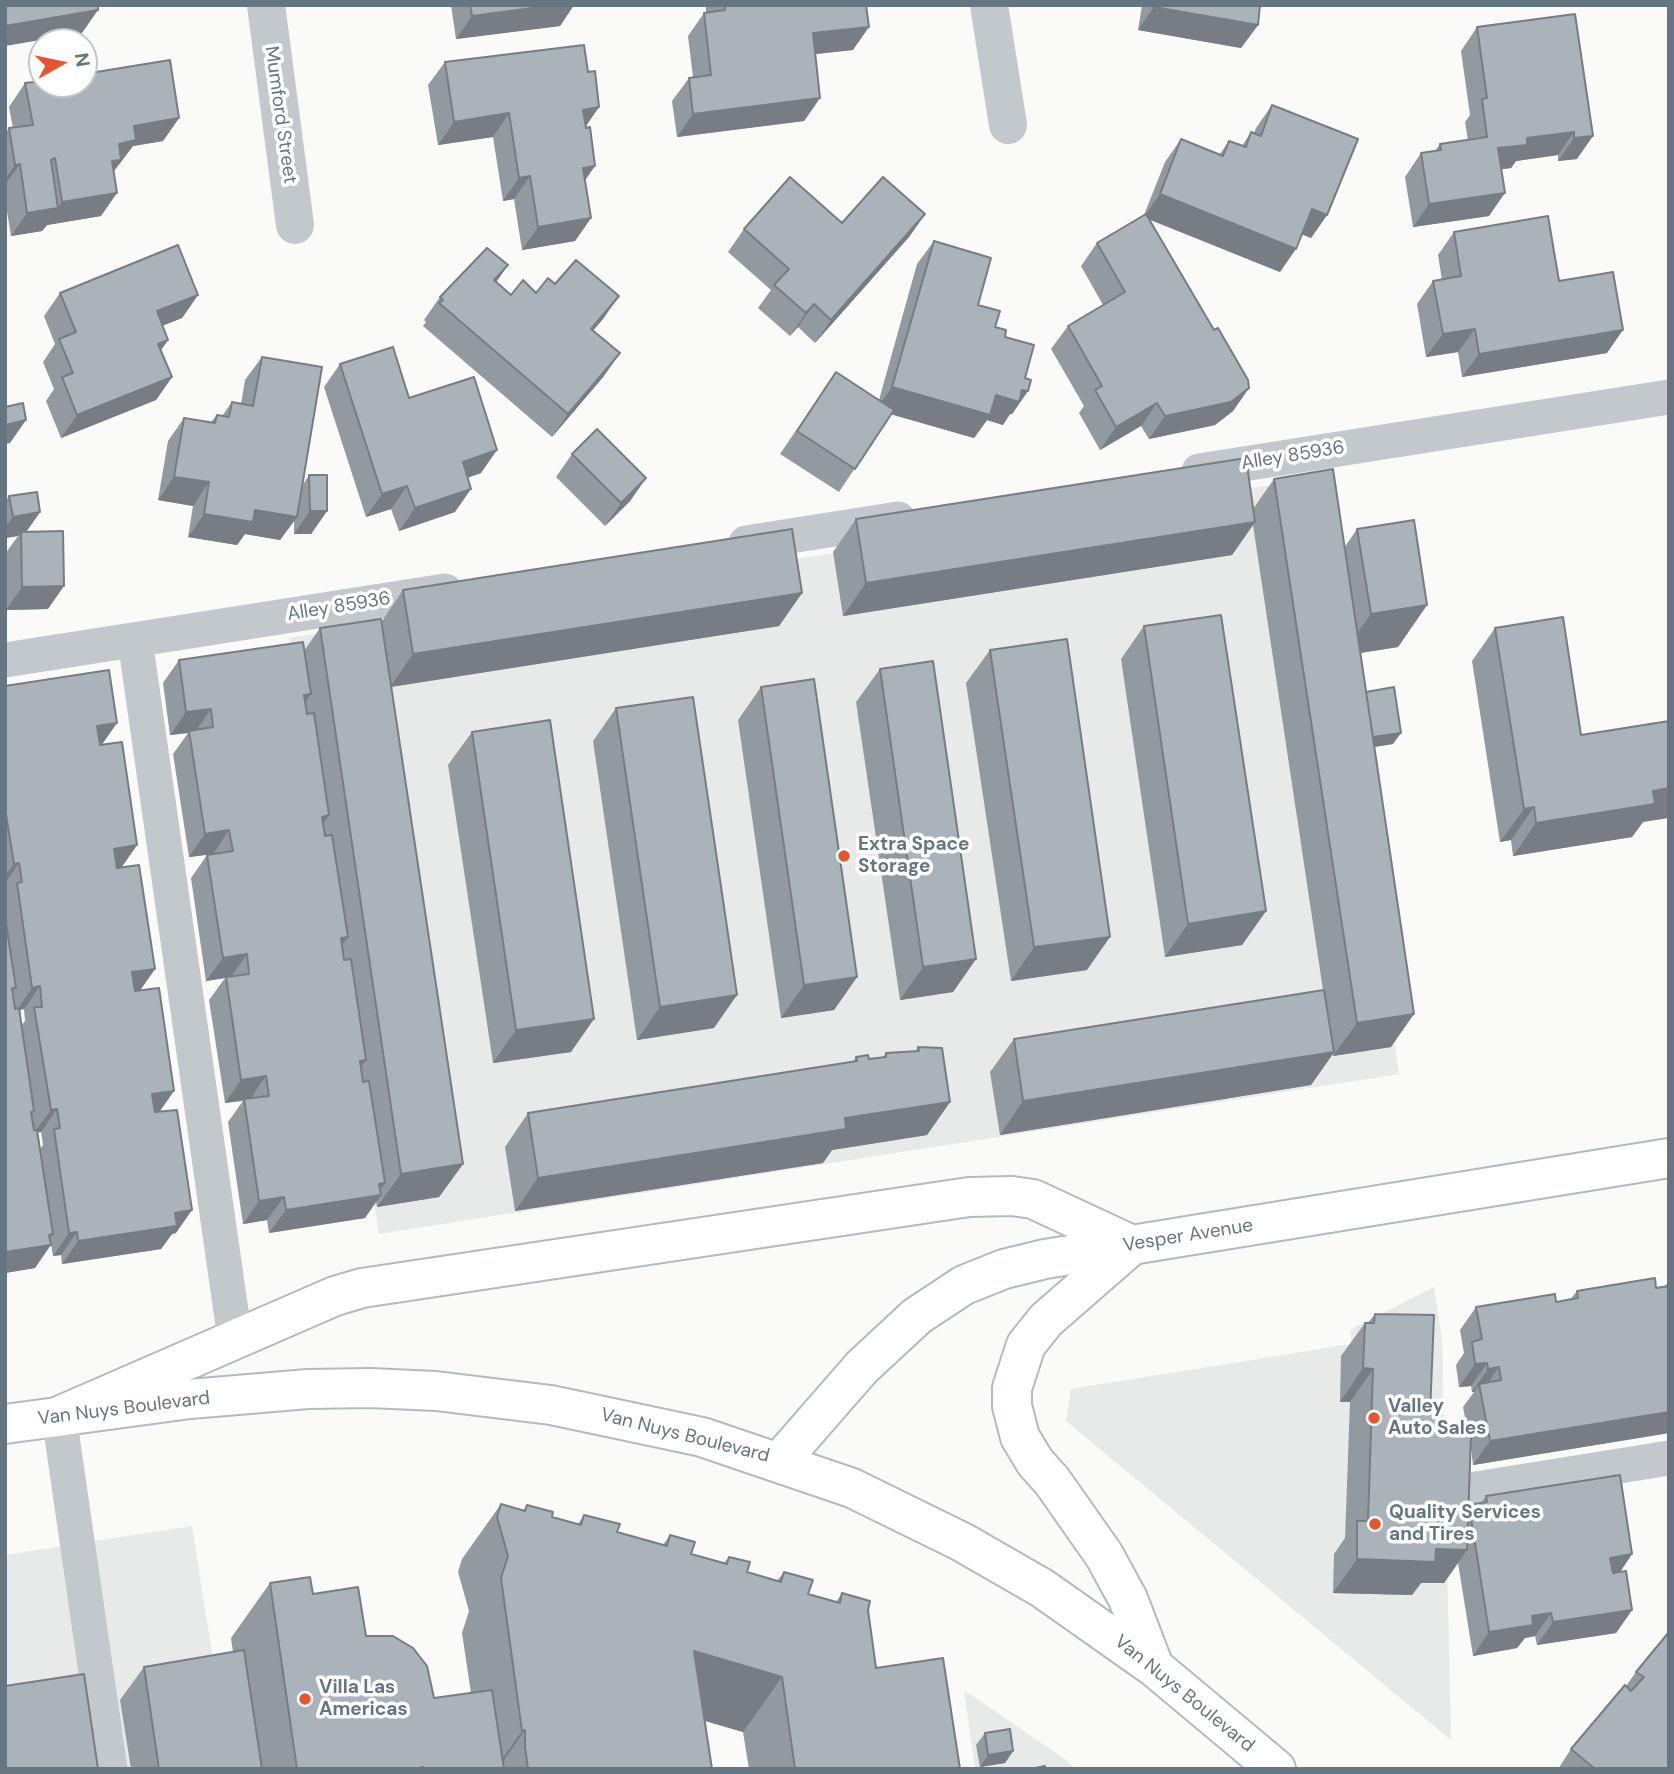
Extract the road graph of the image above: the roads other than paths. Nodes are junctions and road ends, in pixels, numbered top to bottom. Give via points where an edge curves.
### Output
1 (266, 5) edge
2 (989, 5) edge
3 (1008, 125) dead end
4 (295, 225) dead end
5 (1669, 397) edge
6 (1171, 476) edge
7 (936, 513) edge
8 (715, 548) edge
9 (480, 585) edge
10 (135, 640) junction
11 (5, 660) edge
12 (1669, 1158) edge
13 (1132, 1245) junction
14 (235, 1339) junction
15 (59, 1416) junction
16 (5, 1424) edge
17 (1669, 1458) edge
18 (780, 1461) junction
19 (1470, 1490) edge
20 (1154, 1668) junction
21 (110, 1769) edge
22 (1276, 1769) edge

1 - 4 street, Mumford Street
2 - 3 street
5 - 6 lane, Alley 85936
7 - 8 lane
9 - 10 lane, Alley 85936
10 - 11 lane, Alley 85936
10 - 14 lane
12 - 13 main road, Vesper Avenue
13 - 14 main road via 1033,1199 969,1197 362,1288
13 - 18 main road, Vesper Avenue via 1023,1263 946,1295 862,1367
13 - 20 main road via 1046,1320 1026,1345 1012,1388 1012,1406 1020,1437 1035,1462 1104,1555 1128,1599
14 - 15 main road
15 - 16 main road, Van Nuys Boulevard
15 - 18 main road, Van Nuys Boulevard via 308,1389 436,1391 603,1415 702,1437
15 - 21 lane
17 - 19 lane
18 - 20 main road, Van Nuys Boulevard via 852,1488 962,1542 1042,1588
20 - 22 main road, Van Nuys Boulevard

